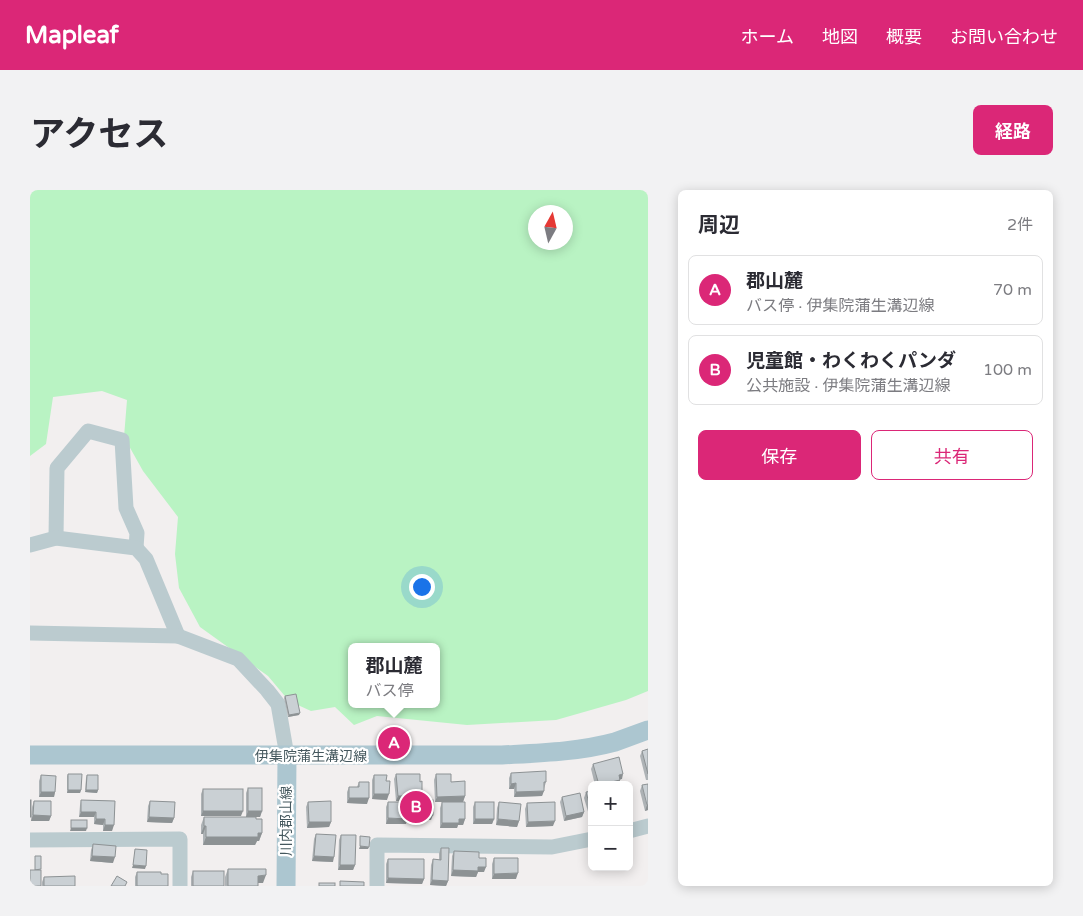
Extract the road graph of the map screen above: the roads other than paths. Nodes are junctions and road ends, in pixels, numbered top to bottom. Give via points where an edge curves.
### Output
1 (56, 538) junction
2 (30, 545) edge
3 (136, 548) junction
4 (30, 633) edge
5 (178, 636) junction
6 (648, 730) edge
7 (30, 755) edge
8 (287, 756) junction
9 (648, 826) edge
10 (633, 830) edge
11 (30, 840) edge
12 (588, 840) edge
13 (180, 886) edge
14 (286, 886) edge
15 (377, 886) edge

1 - 2 street
1 - 3 street
1 - 3 street via 57,468 88,431 122,440 126,508 136,533
3 - 5 street via 146,559
4 - 5 street
5 - 8 street via 238,659 267,690 278,704
6 - 8 main road, 伊集院蒲生溝辺線 via 614,742 556,752
7 - 8 main road, 伊集院蒲生溝辺線
8 - 14 main road, 川内郡山線
9 - 10 street
11 - 13 street via 180,840
12 - 15 street via 552,847 377,845

